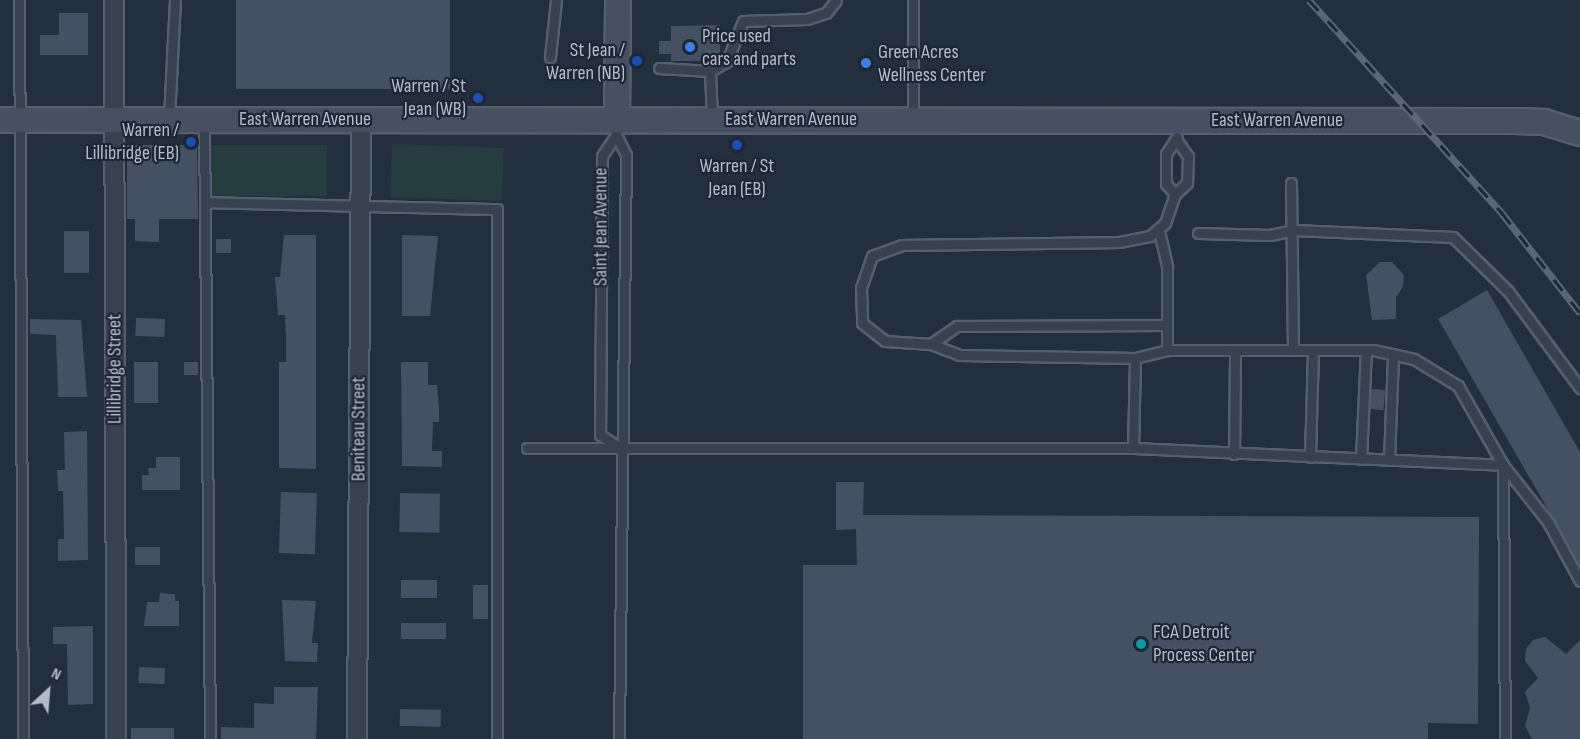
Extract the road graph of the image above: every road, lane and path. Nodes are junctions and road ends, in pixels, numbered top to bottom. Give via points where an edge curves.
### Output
1 (19, 0) edge
2 (114, 0) edge
3 (175, 0) edge
4 (556, 0) edge
5 (618, 0) edge
6 (836, 0) edge
7 (913, 0) edge
8 (550, 57) dead end
9 (659, 68) dead end
10 (710, 71) junction
11 (115, 118) junction
12 (169, 118) junction
13 (204, 118) junction
14 (712, 119) junction
15 (10, 120) edge
16 (361, 120) junction
17 (913, 120) junction
18 (617, 127) junction
19 (1177, 130) junction
20 (1580, 133) edge
21 (1291, 183) dead end
22 (1175, 194) junction
23 (205, 202) junction
24 (360, 203) junction
25 (1294, 230) junction
26 (1159, 231) junction
27 (1198, 233) dead end
28 (1167, 325) junction
29 (931, 344) junction
30 (1167, 350) junction
31 (1234, 350) junction
32 (1293, 350) junction
33 (1313, 350) junction
34 (1366, 350) junction
35 (1394, 354) junction
36 (1135, 358) junction
37 (1580, 387) edge
38 (528, 448) dead end
39 (621, 448) junction
40 (1133, 448) junction
41 (1234, 454) junction
42 (1310, 457) junction
43 (1361, 459) junction
44 (1389, 460) junction
45 (1503, 465) junction
46 (1580, 581) edge
47 (23, 739) edge
48 (116, 739) edge
49 (210, 739) edge
50 (357, 739) edge
51 (497, 739) edge
52 (619, 739) edge
53 (1505, 739) edge

1 - 15 lane
2 - 11 street, Lillibridge Street
3 - 12 lane
4 - 8 lane
5 - 18 main road
6 - 10 lane via 826,13 807,19 743,21 727,61
7 - 17 lane
9 - 10 lane
10 - 14 lane
11 - 12 main road, East Warren Avenue
11 - 15 main road, East Warren Avenue
11 - 48 street, Lillibridge Street
12 - 13 main road, East Warren Avenue
13 - 16 main road, East Warren Avenue
13 - 23 lane
14 - 17 main road, East Warren Avenue
14 - 18 main road, East Warren Avenue
15 - 47 lane
16 - 18 main road, East Warren Avenue
16 - 24 street, Beniteau Street
17 - 19 main road, East Warren Avenue
18 - 39 lane, Saint Jean Avenue via 626,155
18 - 39 lane, Saint Jean Avenue via 602,156 600,435
19 - 20 main road, East Warren Avenue via 1515,121 1544,122
19 - 22 lane via 1166,154 1166,184
19 - 22 lane via 1188,156 1187,183
21 - 25 lane
22 - 26 lane via 1171,213
23 - 24 lane
23 - 49 lane
24 - 50 street, Beniteau Street
24 - 51 lane via 497,209
25 - 27 lane via 1270,235
25 - 32 lane
25 - 37 lane via 1454,237 1508,291
26 - 28 lane via 1167,267
26 - 29 lane via 1120,242 902,246 872,256 861,288 862,323 885,341
28 - 29 lane via 957,326
28 - 30 lane
29 - 36 lane via 960,355
30 - 31 lane
30 - 36 lane
31 - 32 lane
31 - 41 lane
32 - 33 lane
33 - 34 lane
33 - 42 lane
34 - 35 lane
34 - 43 lane
35 - 44 lane
35 - 45 lane via 1414,359 1458,386
36 - 40 lane
38 - 39 lane
39 - 40 lane
39 - 52 lane, Saint Jean Avenue
40 - 41 lane
41 - 42 lane
42 - 43 lane
43 - 44 lane
44 - 45 lane
45 - 46 lane via 1548,522
45 - 53 lane

